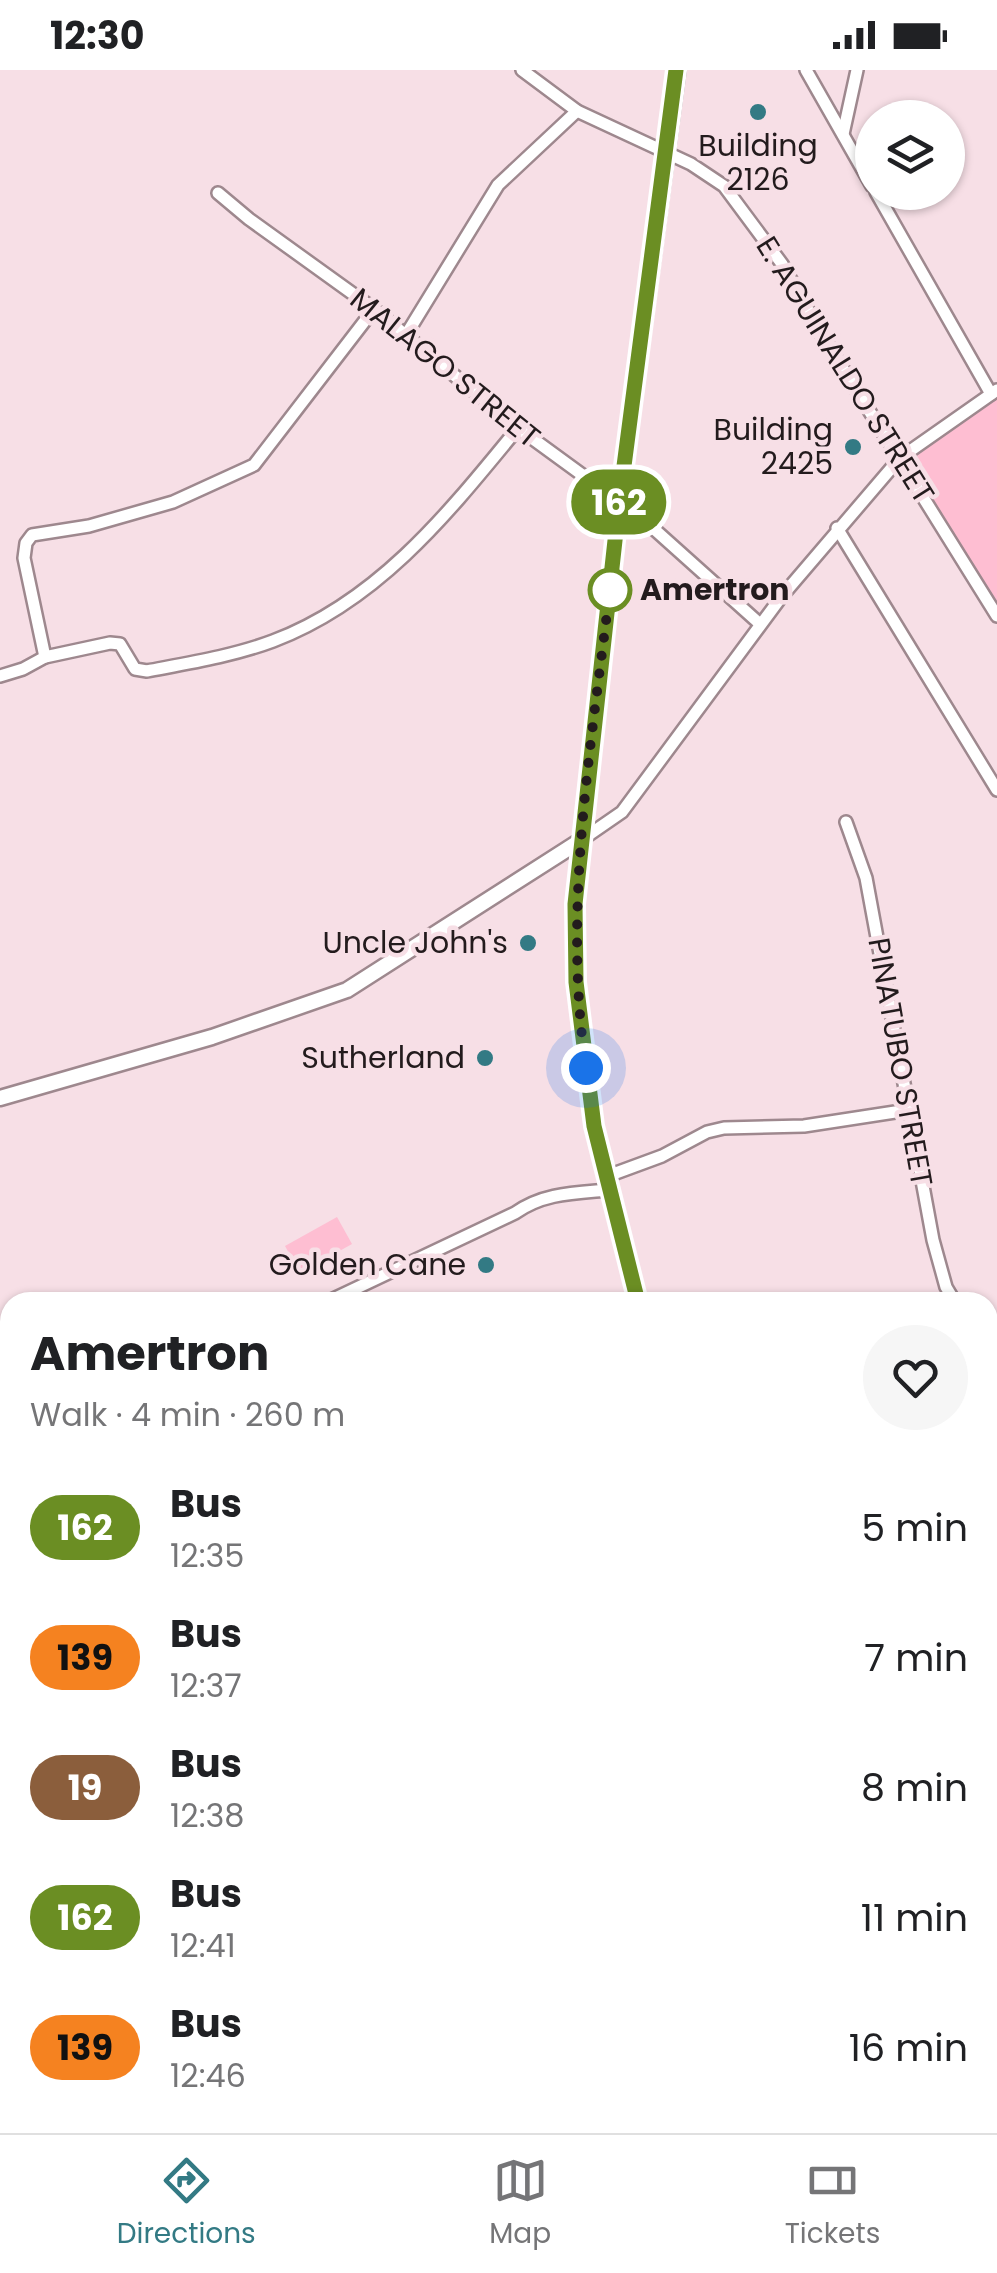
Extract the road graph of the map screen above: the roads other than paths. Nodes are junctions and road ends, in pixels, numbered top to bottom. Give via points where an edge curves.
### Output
1 (522, 70) edge
2 (676, 70) edge
3 (806, 70) edge
4 (857, 70) edge
5 (577, 111) junction
6 (843, 134) junction
7 (666, 152) junction
8 (855, 155) edge
9 (218, 193) dead end
10 (886, 210) edge
11 (374, 309) junction
12 (406, 334) junction
13 (994, 392) edge
14 (518, 428) junction
15 (900, 458) junction
16 (619, 504) junction
17 (838, 528) junction
18 (997, 616) edge
19 (760, 624) junction
20 (45, 657) junction
21 (0, 676) edge
22 (997, 790) edge
23 (846, 822) dead end
24 (580, 842) junction
25 (0, 1098) edge
26 (908, 1110) junction
27 (607, 1184) junction
28 (349, 1292) edge
29 (635, 1292) edge
30 (949, 1292) edge

1 - 5 street, E. AGUINALDO STREET
2 - 7 main road
3 - 6 street
4 - 6 street
5 - 7 street, E. AGUINALDO STREET
5 - 12 street via 498,185
6 - 8 street
7 - 15 street, E. AGUINALDO STREET via 711,176 743,208
7 - 16 main road
9 - 11 street, MALAGO STREET
10 - 13 street
11 - 12 street, MALAGO STREET
11 - 20 street via 254,465 173,502 32,536 24,558
12 - 14 street, MALAGO STREET
13 - 15 street
14 - 16 street, MALAGO STREET
14 - 20 street via 394,567 276,640 147,671 135,669 120,644
15 - 17 street
15 - 18 street, E. AGUINALDO STREET
16 - 19 street, MALAGO STREET
16 - 24 main road
17 - 19 street
17 - 22 street
19 - 24 street via 616,819
20 - 21 street
23 - 26 street, PINATUBO STREET via 866,878
24 - 25 street via 346,990
24 - 27 main road via 576,982
26 - 27 street via 707,1132
26 - 30 street, PINATUBO STREET
27 - 28 street via 533,1200
27 - 29 main road

